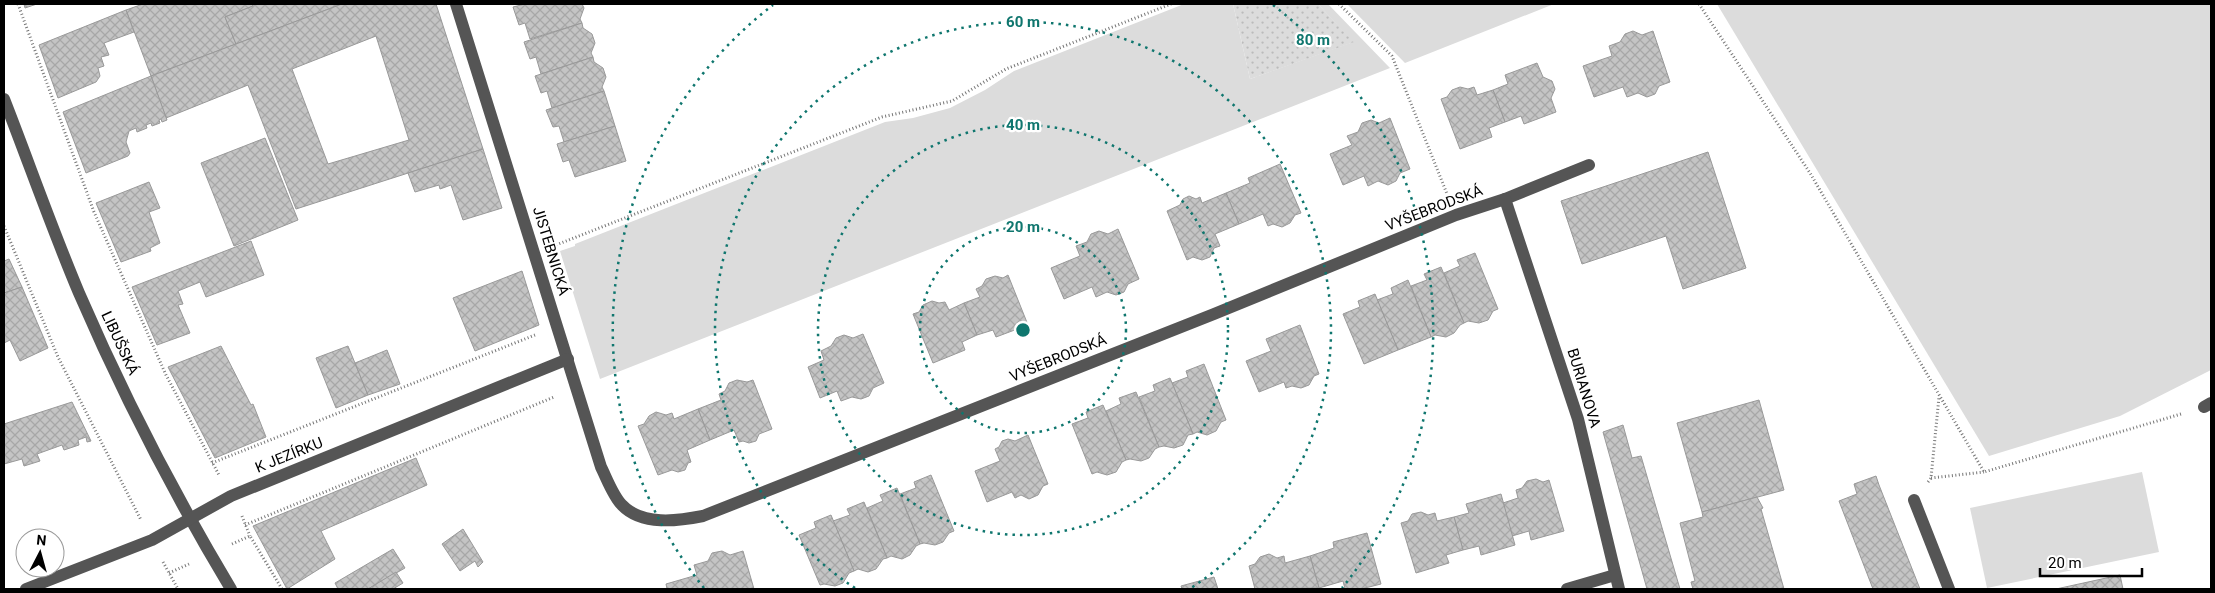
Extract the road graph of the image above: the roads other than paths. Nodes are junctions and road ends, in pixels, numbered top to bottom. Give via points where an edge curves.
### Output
1 (456, 4) edge
2 (4, 99) edge
3 (1589, 164) dead end
4 (1505, 199) junction
5 (568, 359) junction
6 (1914, 500) road end
7 (621, 504) joint
8 (190, 520) junction
9 (1615, 575) junction
10 (26, 589) edge
11 (230, 589) edge
12 (1567, 589) edge
13 (1619, 589) edge
14 (1950, 589) edge

1 - 5 street, JISTEBNICKÁ
2 - 8 street, LIBUŠSKÁ via 79,292
3 - 4 street, VYŠEBRODSKÁ
4 - 7 street, VYŠEBRODSKÁ via 1456,215 703,516 676,521 650,518 634,514
4 - 9 street, BURIANOVA via 1578,419
5 - 7 street, JISTEBNICKÁ via 601,467
5 - 8 street, K JEZÍRKU via 231,496
6 - 14 street
8 - 10 street, K JEZÍRKU via 152,540
8 - 11 street, LIBUŠSKÁ
9 - 12 street
9 - 13 street, BURIANOVA

